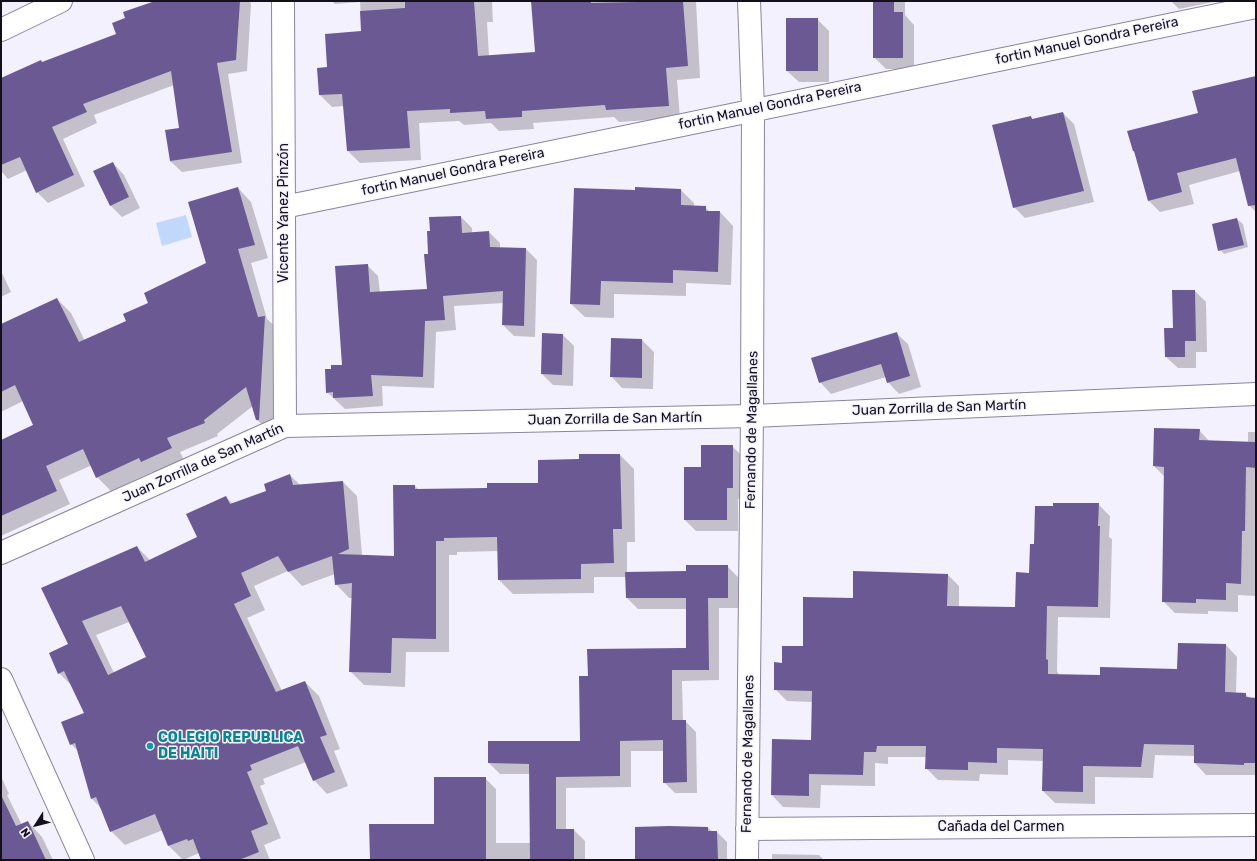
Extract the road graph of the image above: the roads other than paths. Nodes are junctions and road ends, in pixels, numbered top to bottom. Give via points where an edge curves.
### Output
1 (61, 1) edge
2 (283, 1) edge
3 (749, 1) edge
4 (1256, 7) edge
5 (1, 30) edge
6 (753, 109) junction
7 (284, 207) junction
8 (1256, 394) edge
9 (752, 416) junction
10 (285, 426) junction
11 (1, 553) edge
12 (1, 679) edge
13 (1256, 825) edge
14 (747, 829) junction
15 (83, 860) edge
16 (747, 860) edge

1 - 5 street
2 - 7 street, Vicente Yanez Pinzón
3 - 6 street, Fernando de Magallanes
4 - 6 street, fortin Manuel Gondra Pereira
6 - 7 street, fortin Manuel Gondra Pereira
6 - 9 street, Fernando de Magallanes
7 - 10 street, Vicente Yanez Pinzón
8 - 9 street, Juan Zorrilla de San Martín
9 - 10 street, Juan Zorrilla de San Martín
9 - 14 street, Fernando de Magallanes
10 - 11 street, Juan Zorrilla de San Martín
12 - 15 street
13 - 14 street, Cañada del Carmen
14 - 16 street, Fernando de Magallanes

